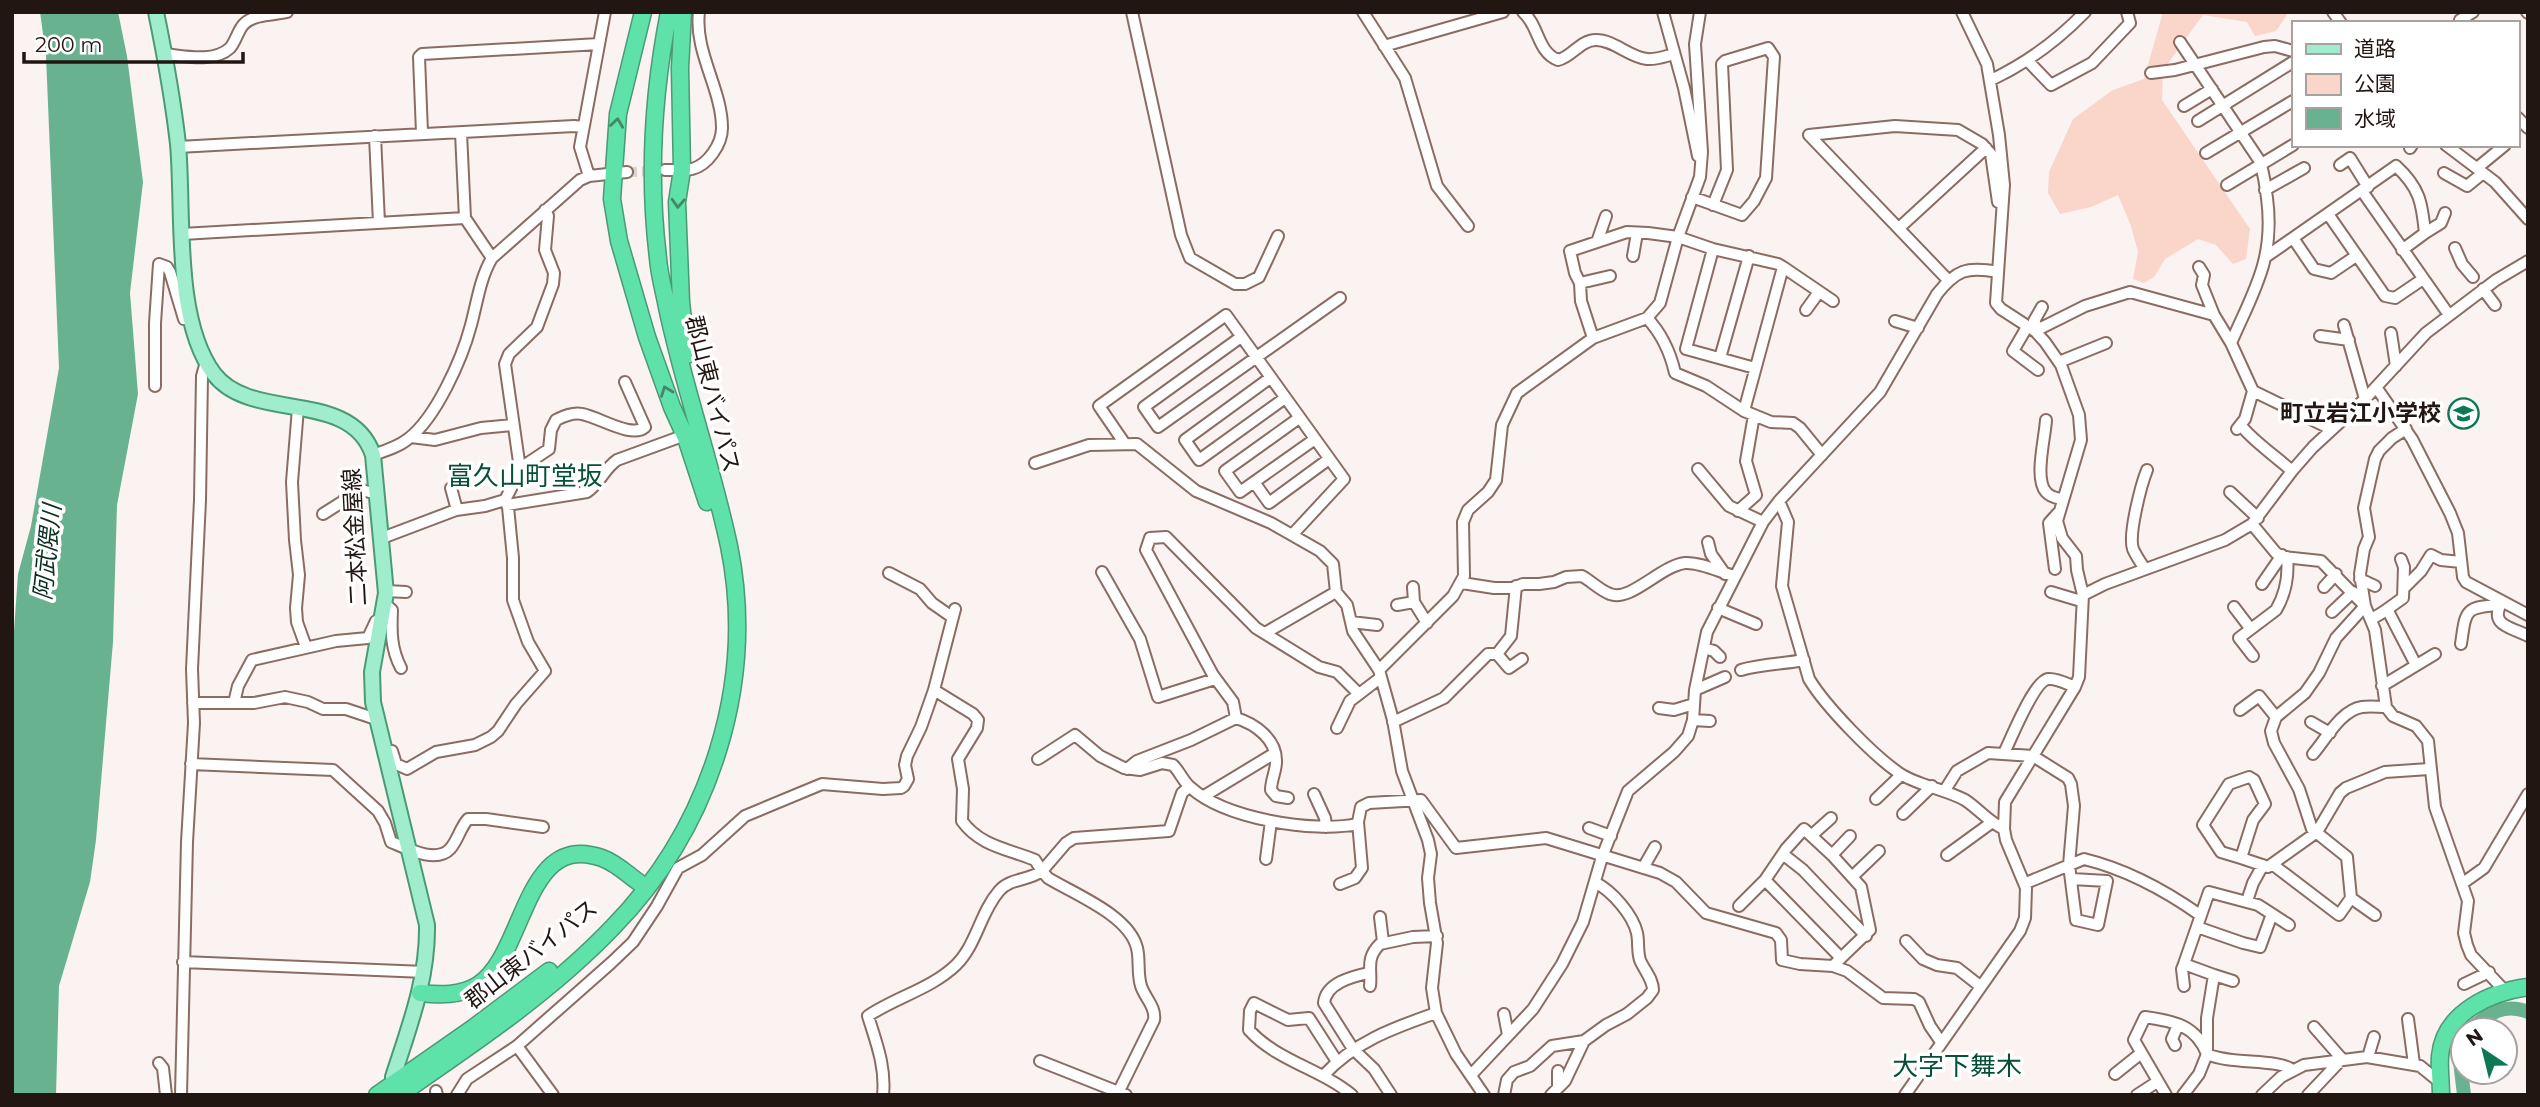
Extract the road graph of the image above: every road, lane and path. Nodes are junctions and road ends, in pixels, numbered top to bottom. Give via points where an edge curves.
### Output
1 (156, 12) edge
2 (287, 12) edge
3 (605, 12) edge
4 (643, 12) edge
5 (669, 12) edge
6 (683, 12) edge
7 (699, 12) edge
8 (1132, 12) edge
9 (1363, 12) edge
10 (1503, 12) edge
11 (1523, 12) edge
12 (1663, 12) edge
13 (1700, 12) edge
14 (1962, 12) edge
15 (2085, 12) edge
16 (2127, 12) edge
17 (2473, 12) edge
18 (2460, 20) dead end
19 (2180, 42) dead end
20 (599, 44) junction
21 (1384, 46) junction
22 (2292, 51) edge
23 (165, 54) junction
24 (1674, 54) junction
25 (2028, 61) junction
26 (2292, 63) edge
27 (2196, 65) junction
28 (2151, 73) dead end
29 (1991, 80) junction
30 (2212, 89) junction
31 (2292, 102) edge
32 (2222, 105) junction
33 (2184, 106) dead end
34 (2197, 121) dead end
35 (583, 127) junction
36 (2240, 132) junction
37 (422, 133) junction
38 (461, 133) junction
39 (374, 136) junction
40 (2292, 146) edge
41 (178, 147) junction
42 (2449, 147) edge
43 (2503, 147) edge
44 (1986, 148) junction
45 (2206, 153) dead end
46 (2261, 165) junction
47 (2340, 165) dead end
48 (1702, 166) junction
49 (2304, 168) dead end
50 (665, 170) tunnel mouth
51 (682, 170) junction
52 (2480, 170) junction
53 (620, 172) junction
54 (2444, 173) dead end
55 (589, 176) junction
56 (2227, 185) dead end
57 (2365, 189) junction
58 (2265, 190) junction
59 (1692, 197) junction
60 (1713, 205) junction
61 (545, 210) junction
62 (2003, 211) junction
63 (2445, 213) dead end
64 (2328, 214) junction
65 (1606, 216) dead end
66 (464, 218) junction
67 (2528, 219) edge
68 (379, 223) junction
69 (1468, 226) dead end
70 (1899, 228) junction
71 (1637, 233) junction
72 (2425, 233) junction
73 (182, 234) junction
74 (1278, 236) dead end
75 (1678, 237) junction
76 (2292, 239) junction
77 (1597, 242) junction
78 (2455, 248) dead end
79 (1713, 249) junction
80 (2402, 250) junction
81 (1633, 256) dead end
82 (1749, 256) junction
83 (2267, 256) junction
84 (2356, 256) junction
85 (492, 258) junction
86 (2528, 261) edge
87 (2475, 265) dead end
88 (1783, 267) junction
89 (2199, 267) dead end
90 (1998, 272) junction
91 (1610, 276) dead end
92 (2473, 277) junction
93 (2423, 279) junction
94 (1948, 280) junction
95 (1580, 283) junction
96 (2481, 291) junction
97 (1819, 292) junction
98 (1340, 298) dead end
99 (1833, 301) dead end
100 (2495, 305) dead end
101 (2042, 307) dead end
102 (1806, 310) dead end
103 (2214, 315) junction
104 (2449, 315) junction
105 (191, 318) junction
106 (1647, 318) junction
107 (1895, 321) dead end
108 (2344, 325) dead end
109 (1918, 328) junction
110 (2033, 329) junction
111 (2391, 333) dead end
112 (2320, 336) dead end
113 (1241, 337) junction
114 (1593, 338) junction
115 (2349, 340) junction
116 (2106, 343) dead end
117 (2231, 344) junction
118 (1256, 357) junction
119 (1720, 358) junction
120 (206, 362) junction
121 (2059, 362) junction
122 (2396, 366) junction
123 (1755, 368) junction
124 (2038, 370) dead end
125 (466, 375) dead end
126 (451, 376) junction
127 (1270, 378) junction
128 (625, 382) dead end
129 (155, 386) dead end
130 (2376, 387) junction
131 (2253, 391) junction
132 (1285, 398) junction
133 (2365, 399) junction
134 (298, 408) junction
135 (1749, 413) junction
136 (1299, 418) junction
137 (2046, 420) dead end
138 (513, 425) junction
139 (2331, 429) junction
140 (2406, 429) junction
141 (411, 438) junction
142 (677, 438) dead end
143 (1315, 439) junction
144 (1125, 444) junction
145 (373, 455) junction
146 (1822, 455) junction
147 (1329, 459) junction
148 (1035, 463) dead end
149 (522, 467) junction
150 (1698, 470) dead end
151 (2147, 470) dead end
152 (2292, 471) junction
153 (1254, 482) junction
154 (451, 488) dead end
155 (2230, 492) dead end
156 (377, 494) junction
157 (2062, 499) junction
158 (1779, 501) junction
159 (506, 502) junction
160 (457, 510) junction
161 (1738, 512) junction
162 (2058, 513) junction
163 (323, 514) dead end
164 (2255, 521) junction
165 (1763, 522) junction
166 (1292, 535) junction
167 (382, 538) junction
168 (1708, 542) dead end
169 (728, 545) junction
170 (2284, 556) junction
171 (2401, 559) dead end
172 (2461, 562) junction
173 (732, 569) junction
174 (2054, 569) dead end
175 (2145, 569) junction
176 (1102, 572) dead end
177 (889, 573) dead end
178 (2336, 574) junction
179 (1729, 575) junction
180 (2360, 579) junction
181 (1462, 583) junction
182 (2262, 584) dead end
183 (1516, 586) junction
184 (2375, 586) dead end
185 (1413, 587) dead end
186 (2324, 587) dead end
187 (2404, 588) junction
188 (406, 592) dead end
189 (1336, 592) junction
190 (2051, 592) dead end
191 (2353, 592) junction
192 (2082, 598) junction
193 (1707, 600) dead end
194 (1414, 602) junction
195 (384, 603) junction
196 (2501, 604) junction
197 (1397, 606) dead end
198 (2365, 606) junction
199 (1719, 607) junction
200 (2234, 607) dead end
201 (2388, 611) junction
202 (2332, 612) dead end
203 (2528, 615) edge
204 (2371, 619) junction
205 (1351, 622) junction
206 (1427, 623) junction
207 (1756, 624) dead end
208 (1377, 625) dead end
209 (2250, 628) junction
210 (1265, 633) junction
211 (2528, 636) edge
212 (2461, 644) dead end
213 (306, 647) junction
214 (1704, 648) junction
215 (1497, 654) junction
216 (2435, 654) dead end
217 (2253, 656) dead end
218 (1720, 657) dead end
219 (1521, 659) dead end
220 (1804, 660) junction
221 (2416, 666) junction
222 (401, 668) dead end
223 (1741, 670) dead end
224 (1379, 674) junction
225 (1725, 677) dead end
226 (1215, 678) junction
227 (2382, 686) junction
228 (2075, 687) junction
229 (934, 690) junction
230 (1695, 690) junction
231 (1358, 693) junction
232 (2354, 696) dead end
233 (193, 703) junction
234 (234, 703) junction
235 (1694, 704) junction
236 (2361, 707) junction
237 (2386, 707) junction
238 (1659, 708) dead end
239 (2239, 710) dead end
240 (2276, 716) junction
241 (1236, 718) junction
242 (1693, 720) junction
243 (1393, 722) junction
244 (1710, 722) dead end
245 (2311, 722) dead end
246 (378, 724) junction
247 (1337, 728) dead end
248 (2330, 733) junction
249 (439, 740) dead end
250 (1275, 753) junction
251 (2004, 753) junction
252 (2313, 754) dead end
253 (2033, 756) junction
254 (1038, 759) dead end
255 (191, 764) junction
256 (414, 765) junction
257 (1127, 769) junction
258 (2429, 769) junction
259 (1901, 775) junction
260 (1932, 786) junction
261 (1189, 787) junction
262 (1945, 790) junction
263 (1314, 794) dead end
264 (2528, 794) edge
265 (1204, 796) junction
266 (1288, 798) dead end
267 (1876, 799) dead end
268 (1413, 801) junction
269 (1903, 814) dead end
270 (2515, 815) junction
271 (2528, 817) edge
272 (1831, 818) dead end
273 (1270, 821) junction
274 (1453, 823) dead end
275 (1991, 823) junction
276 (1358, 824) junction
277 (543, 827) dead end
278 (1326, 827) junction
279 (1589, 828) dead end
280 (1442, 829) junction
281 (2004, 829) junction
282 (2317, 832) junction
283 (1812, 835) junction
284 (1611, 836) junction
285 (1850, 836) dead end
286 (1655, 847) dead end
287 (408, 851) junction
288 (1879, 851) dead end
289 (1784, 855) junction
290 (1832, 855) junction
291 (1947, 855) dead end
292 (1602, 857) junction
293 (2241, 858) junction
294 (1266, 859) dead end
295 (2069, 865) junction
296 (2268, 865) junction
297 (1643, 867) junction
298 (1042, 872) junction
299 (1853, 876) junction
300 (2071, 879) junction
301 (1765, 880) junction
302 (1596, 883) junction
303 (2026, 883) junction
304 (2463, 883) junction
305 (1340, 884) dead end
306 (645, 886) junction
307 (2351, 898) junction
308 (2247, 901) junction
309 (1738, 906) dead end
310 (2272, 914) junction
311 (2200, 915) junction
312 (2375, 915) dead end
313 (1380, 917) dead end
314 (2288, 925) dead end
315 (2197, 927) junction
316 (1437, 936) junction
317 (1866, 936) junction
318 (1906, 941) dead end
319 (1383, 942) junction
320 (1554, 949) dead end
321 (1625, 949) dead end
322 (1637, 952) junction
323 (1566, 956) junction
324 (183, 962) junction
325 (1837, 962) junction
326 (2184, 964) junction
327 (425, 972) junction
328 (2489, 972) junction
329 (1368, 973) junction
330 (2214, 975) junction
331 (2233, 981) dead end
332 (2464, 984) dead end
333 (1370, 986) dead end
334 (1980, 986) junction
335 (2184, 986) dead end
336 (2528, 987) edge
337 (2504, 990) junction
338 (420, 993) junction
339 (1436, 1013) junction
340 (1504, 1014) dead end
341 (2408, 1018) dead end
342 (2178, 1025) junction
343 (2314, 1027) dead end
344 (1508, 1035) junction
345 (2374, 1037) dead end
346 (1584, 1041) junction
347 (1941, 1042) junction
348 (2133, 1045) junction
349 (2175, 1045) dead end
350 (517, 1046) junction
351 (1353, 1049) junction
352 (2207, 1054) junction
353 (2368, 1057) junction
354 (2342, 1059) junction
355 (1336, 1060) junction
356 (1040, 1061) dead end
357 (2414, 1064) junction
358 (2293, 1070) junction
359 (1558, 1071) dead end
360 (2115, 1074) dead end
361 (1471, 1075) junction
362 (1322, 1076) junction
363 (393, 1077) dead end
364 (2157, 1082) junction
365 (2441, 1089) edge
366 (1555, 1091) edge
367 (1120, 1093) edge
368 (1911, 1093) edge
369 (158, 1095) edge
370 (166, 1095) edge
371 (181, 1095) edge
372 (377, 1095) edge
373 (399, 1095) edge
374 (457, 1095) edge
375 (553, 1095) edge
376 (883, 1095) edge
377 (1352, 1095) edge
378 (1391, 1095) edge
379 (1484, 1095) edge
380 (1504, 1095) edge
381 (2137, 1095) edge
382 (2166, 1095) edge
383 (2182, 1095) edge
384 (2262, 1095) edge
385 (2308, 1095) edge

1 - 23 main road, 二本松金屋線
2 - 23 street via 244,24 231,47 220,53 201,57
3 - 20 street
53 -> 4 highway via 621,94
5 - 169 highway, 郡山東バイパス via 654,130 658,260 676,350
6 - 51 highway
7 - 51 street via 699,35 722,130 705,162
8 - 74 street via 1190,258 1228,281 1245,284 1259,277
9 - 21 street
10 - 21 street
11 - 24 street via 1546,54 1558,60 1593,40 1604,40 1646,59
12 - 24 street
13 - 48 street via 1695,44
14 - 29 street
15 - 25 street
16 - 25 street via 2130,23 2092,63 2051,85
17 - 18 street
19 - 27 street
20 - 35 street
20 - 37 street via 422,54 418,71
21 - 69 street via 1405,78 1437,186
22 - 27 street via 2264,47
23 - 41 main road, 二本松金屋線
24 - 48 street
25 - 29 street
26 - 32 street
27 - 28 street
27 - 30 street
29 - 62 street via 2000,135
30 - 32 street
30 - 33 street
31 - 36 street
32 - 34 street
32 - 36 street
35 - 38 street
35 - 55 street via 580,147
36 - 45 street
36 - 46 street
37 - 38 street
37 - 39 street
38 - 66 street
39 - 41 street
39 - 68 street
40 - 46 street
41 - 73 main road, 二本松金屋線
42 - 52 street
43 - 52 street
44 - 62 street
44 - 70 street
44 - 70 street via 1958,130 1940,128 1895,126 1809,135
46 - 56 street
46 - 58 street
47 - 57 street via 2350,158
48 - 59 street
49 - 58 street
50 - 51 street
51 -> 169 highway via 677,202 685,346 723,499
52 - 54 street via 2468,186
52 - 67 street
53 - 55 street
173 -> 53 highway via 647,337 619,241 612,199
55 - 61 street
57 - 64 street
57 - 72 street via 2396,166 2421,200
57 - 80 street
58 - 83 street
59 - 60 street
59 - 75 street
60 - 60 street via 1742,215 1766,178 1774,57 1768,48 1721,64 1727,170
61 - 85 street
61 - 138 street via 545,243 553,284 534,332 506,359
62 - 90 street
63 - 72 street via 2441,223
64 - 76 street
64 - 84 street
65 - 77 street
66 - 68 street
66 - 85 street
68 - 73 street
70 - 94 street
71 - 75 street
71 - 77 street
71 - 81 street
72 - 80 street
73 - 105 main road, 二本松金屋線
75 - 79 street
75 - 106 street via 1660,303
76 - 83 street
76 - 84 street via 2314,269 2330,273
77 - 95 street via 1570,251
78 - 92 street
79 - 82 street
79 - 119 street via 1686,349
80 - 93 street
82 - 88 street
82 - 119 street
83 - 117 street
84 - 93 street via 2385,296 2395,298
85 - 126 street
86 - 96 street
87 - 92 street
88 - 97 street
88 - 123 street
89 - 103 street
90 - 94 street via 1970,269
90 - 110 street via 1996,303
91 - 95 street
92 - 96 street via 2472,283
93 - 104 street
94 - 109 street
95 - 114 street
96 - 100 street
96 - 104 street
97 - 99 street
97 - 102 street
98 - 118 street
101 - 110 street
103 - 110 street via 2130,292
103 - 117 street
104 - 122 street
105 - 120 main road, 二本松金屋線
105 - 129 street via 184,319 170,272 159,264
106 - 114 street
106 - 135 street via 1660,331 1675,373
107 - 109 street
108 - 115 street
109 - 146 street via 1880,393
110 - 121 street
110 - 124 street via 2013,351
111 - 122 street
112 - 115 street
113 - 118 street
113 - 118 street via 1143,407 1158,427
113 - 144 street via 1226,316 1099,406
114 - 181 street via 1522,387 1512,401 1502,425 1496,480 1463,522
115 - 133 street
116 - 121 street
117 - 131 street
118 - 127 street
119 - 123 street
120 - 134 main road, 二本松金屋線 via 219,380 235,391
120 - 233 street
121 - 157 street via 2081,428
122 - 130 street
123 - 135 street
125 - 126 street
126 - 141 street
127 - 132 street
127 - 132 street via 1185,440 1199,460
128 - 149 street via 645,427 642,430 634,432 572,413 552,424 549,449
130 - 133 street
130 - 140 street
131 - 139 street
131 - 152 street via 2239,428
132 - 136 street
133 - 139 street
134 - 145 main road, 二本松金屋線 via 348,422 364,437
134 - 213 street via 292,473 299,575 296,608
135 - 146 street via 1771,422 1793,423
135 - 161 street via 1746,461 1756,495
136 - 143 street
136 - 153 street via 1225,471 1240,492
137 - 157 street via 2042,485 2049,495
138 - 141 street via 435,440
138 - 149 street
139 - 152 street
140 - 172 street via 2458,533
140 - 180 street via 2384,445 2375,459 2364,508 2369,537
141 - 145 street
142 - 159 street via 617,460 587,492
143 - 147 street
143 - 153 street
144 - 148 street via 1090,445
144 - 166 street via 1142,446 1196,491
145 - 156 main road, 二本松金屋線
146 - 158 street
147 - 153 street via 1269,503
147 - 166 street via 1344,479
149 - 159 street
150 - 161 street
151 - 175 street via 2132,543
152 - 164 street
154 - 160 street
155 - 164 street
156 - 163 street via 354,488
156 - 167 main road, 二本松金屋線
157 - 162 street
158 - 165 street
158 - 220 street via 1788,522 1782,586
159 - 160 street
159 - 256 street via 513,600 528,642 545,671 491,737 475,745 436,752
160 - 167 street
161 - 165 street
162 - 174 street via 2049,523
162 - 192 street via 2060,534 2076,556
164 - 170 street via 2276,552
164 - 175 street via 2225,540
165 - 179 street
166 - 189 street via 1327,556 1333,564
167 - 195 main road, 二本松金屋線
168 - 179 street via 1711,554
169 - 173 highway, 郡山東バイパス
170 - 178 street via 2321,561
170 - 182 street
170 - 209 street via 2288,576 2284,596 2276,610
171 - 187 street
172 - 187 street via 2431,555
172 - 196 street via 2466,582
173 - 306 highway, 郡山東バイパス via 737,615 734,677 725,726 696,811
175 - 192 street via 2091,589
176 - 226 street via 1140,639 1158,697
177 - 229 street via 954,613
178 - 186 street
178 - 191 street
179 - 183 street via 1689,562 1661,571 1640,587 1615,596 1582,576
179 - 199 street
180 - 184 street
180 - 198 street
181 - 183 street
181 - 206 street
183 - 215 street via 1511,636
185 - 194 street
187 - 201 street via 2403,598
188 - 195 street
189 - 205 street via 1347,605
189 - 210 street
190 - 192 street
191 - 198 street
191 - 202 street
192 - 228 street via 2081,664
193 - 199 street
194 - 197 street
194 - 206 street
195 - 213 street via 368,638
195 - 222 street via 392,611 390,634
195 - 246 main road, 二本松金屋線 via 372,672
196 - 203 street
196 - 211 street via 2500,622
196 - 212 street via 2477,606 2469,612
198 - 204 street
198 - 240 street via 2336,638 2313,683
199 - 207 street
199 - 214 street
200 - 209 street
201 - 204 street
201 - 221 street
204 - 227 street
205 - 208 street
205 - 224 street
206 - 224 street
209 - 217 street via 2239,638
210 - 226 street via 1241,616 1176,545 1166,537 1150,538 1146,550
210 - 231 street via 1337,673
213 - 234 street via 252,660
214 - 218 street
214 - 230 street
215 - 219 street via 1509,668
215 - 243 street via 1488,654 1444,698
216 - 221 street
220 - 223 street
220 - 259 street via 1817,692
221 - 227 street
224 - 231 street
224 - 243 street
225 - 230 street
226 - 241 street via 1233,702
227 - 237 street
228 - 251 street via 2051,679 2042,682 2028,700
228 - 253 street
229 - 298 street via 978,720 958,759 963,789 961,821 995,846 1035,860
229 - 350 street via 907,756 904,786 822,784 745,816 702,855 678,868 632,942
230 - 235 street
231 - 247 street
232 - 236 street
233 - 234 street
233 - 255 street
234 - 246 street via 285,697 323,709 345,709
235 - 238 street via 1674,710
235 - 242 street
236 - 237 street
236 - 248 street via 2347,714
237 - 258 street via 2425,735
239 - 240 street via 2259,696
240 - 282 street via 2271,731 2274,743
241 - 250 street via 1271,741
241 - 257 street
242 - 244 street
242 - 284 street via 1683,744 1628,791
243 - 268 street
245 - 248 street
246 - 256 street via 388,736 398,766 407,769
246 - 287 main road, 二本松金屋線
248 - 252 street
249 - 256 street
250 - 265 street
250 - 266 street via 1271,790
251 - 253 street
251 - 262 street via 1984,754 1957,771
253 - 281 street via 2006,802
253 - 295 street via 2063,773 2071,783 2074,806
254 - 257 street via 1075,735 1100,756
255 - 287 street via 333,770 382,816 391,842
255 - 324 street
257 - 261 street via 1173,765
258 - 282 street via 2385,772 2346,789
258 - 304 street via 2438,817
259 - 260 street
259 - 267 street
260 - 262 street
260 - 269 street
261 - 265 street
261 - 298 street via 1182,793 1169,831 1074,838
262 - 275 street via 1968,802
263 - 278 street
264 - 270 street
265 - 273 street via 1235,812
268 - 276 street via 1363,805
268 - 280 street via 1426,804
268 - 316 street via 1428,840 1430,903
270 - 271 street
270 - 304 street via 2484,868
272 - 283 street
273 - 278 street
273 - 294 street
274 - 280 street
275 - 281 street
275 - 291 street
276 - 278 street
276 - 305 street via 1362,868 1355,878
277 - 287 street via 472,818 445,852
279 - 284 street
280 - 292 street via 1456,848 1534,837
281 - 303 street
282 - 296 street
282 - 307 street via 2347,857
283 - 289 street via 1804,829
283 - 290 street
284 - 292 street
285 - 290 street
286 - 297 street
287 - 327 main road, 二本松金屋線 via 426,925
288 - 299 street
289 - 301 street
289 - 317 street
290 - 299 street
292 - 297 street
292 - 302 street
293 - 293 street via 2253,820 2265,804 2249,777 2229,783 2203,825 2221,852
293 - 296 street
295 - 300 street
295 - 303 street
295 - 311 street via 2084,859 2100,863 2179,900
296 - 307 street via 2339,915
296 - 308 street via 2253,883
297 - 325 street via 1676,882 1706,913 1776,933 1782,960
298 - 367 street via 1112,915 1137,948 1140,984 1155,1013
298 - 376 street via 999,891 957,964 868,1016 879,1049
299 - 317 street via 1861,887 1870,930
300 - 300 street via 2076,919 2098,925 2107,881
301 - 309 street
301 - 325 street
302 - 322 street via 1631,920
302 - 323 street
303 - 334 street via 2020,931
304 - 328 street via 2468,901 2467,945
306 - 338 highway via 599,857 561,860 535,884 503,957 487,979 452,994
306 - 372 highway, 郡山東バイパス via 614,920 565,959
306 - 373 highway, 郡山東バイパス via 613,928 562,974
307 - 312 street
308 - 310 street
308 - 311 street via 2209,891
310 - 314 street
310 - 315 street via 2260,947
311 - 315 street
313 - 319 street
315 - 326 street
316 - 319 street
316 - 339 street via 1432,988
317 - 325 street
318 - 334 street via 1923,959 1957,968
319 - 329 street via 1371,954
320 - 323 street
321 - 322 street
322 - 346 street via 1653,990 1627,1014
323 - 344 street via 1533,1009
324 - 327 street
324 - 371 street
325 - 347 street via 1884,998 1919,1002
326 - 330 street
326 - 335 street
327 - 338 main road, 二本松金屋線
328 - 332 street
328 - 337 street
329 - 333 street
329 - 351 street via 1328,990 1324,999
330 - 331 street
330 - 352 street
334 - 347 street
336 - 337 highway
337 - 365 highway via 2478,1002 2454,1025 2442,1047
338 - 363 main road, 二本松金屋線
339 - 351 street
339 - 361 street
340 - 344 street
341 - 357 street
342 - 348 street via 2145,1017
342 - 349 street via 2172,1040
342 - 352 street via 2200,1038
343 - 354 street
344 - 361 street
345 - 353 street
346 - 366 street via 1565,1081
346 - 380 street via 1552,1046 1533,1070 1518,1070 1510,1076
347 - 368 street
348 - 360 street
348 - 364 street
350 - 374 street via 467,1079
350 - 375 street
351 - 355 street
351 - 378 street
352 - 358 street
352 - 383 street via 2199,1074
353 - 354 street
353 - 357 street
354 - 358 street
354 - 385 street
355 - 362 street
355 - 362 street via 1309,1018 1288,1020 1254,1003 1250,1032 1273,1051
356 - 367 street
357 - 365 street via 2427,1070
358 - 384 street
359 - 366 street
361 - 379 street
362 - 377 street
364 - 381 street
364 - 382 street
369 - 370 street via 159,1063

